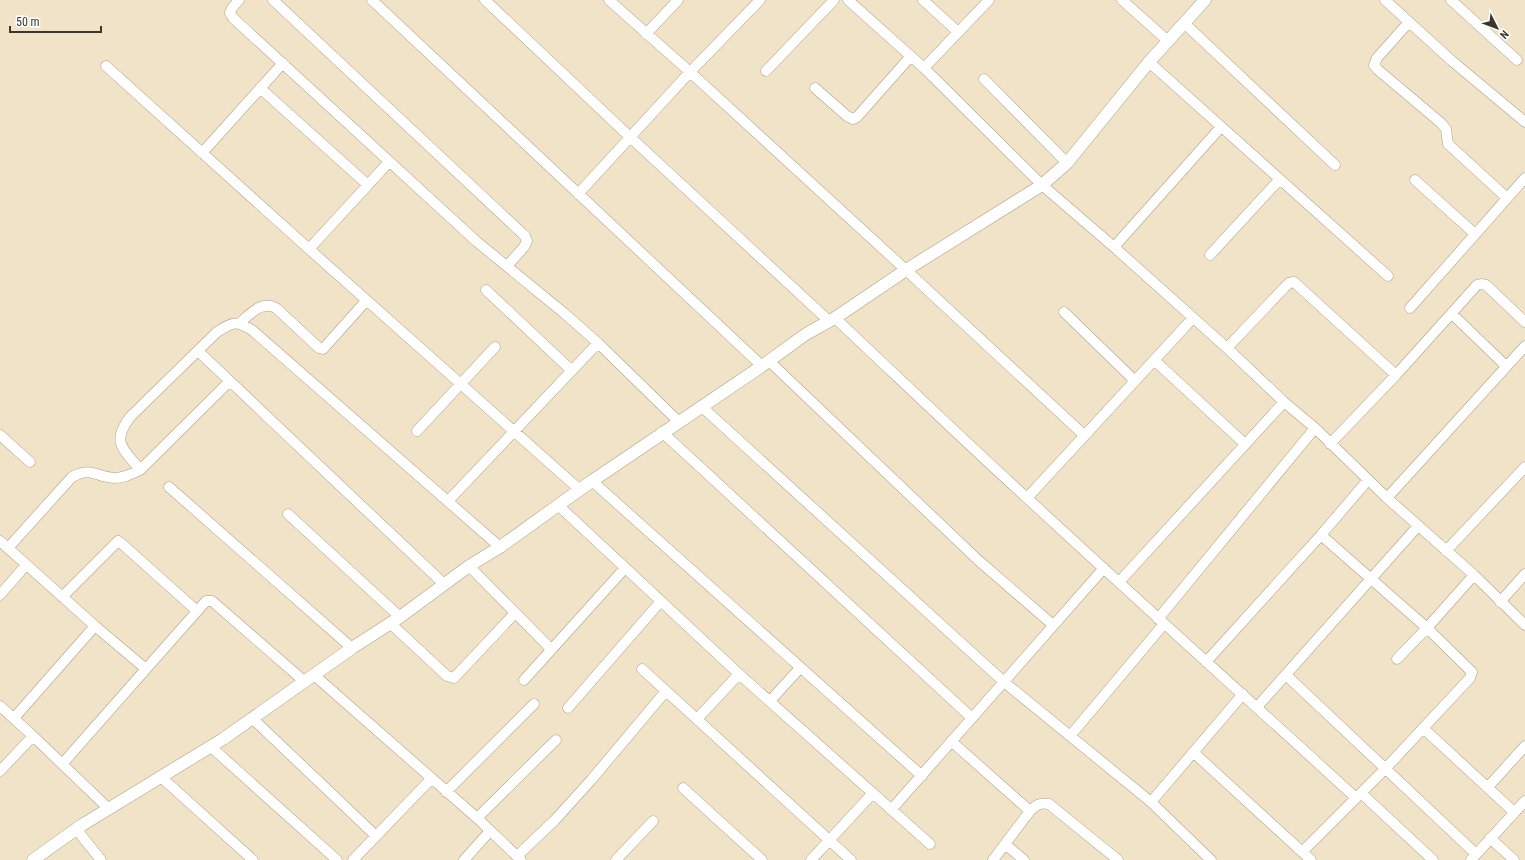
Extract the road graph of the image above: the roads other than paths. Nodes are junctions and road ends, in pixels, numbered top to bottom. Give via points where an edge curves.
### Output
1 (239, 0) edge
2 (273, 0) edge
3 (372, 0) edge
4 (485, 0) edge
5 (609, 0) edge
6 (678, 0) edge
7 (760, 0) edge
8 (834, 0) edge
9 (848, 0) edge
10 (923, 0) edge
11 (988, 0) edge
12 (1122, 0) edge
13 (1204, 0) edge
14 (1387, 0) edge
15 (1451, 0) edge
16 (1409, 22) junction
17 (1184, 23) junction
18 (958, 32) junction
19 (646, 34) junction
20 (1168, 41) junction
21 (911, 56) junction
22 (1518, 60) dead end
23 (1149, 62) junction
24 (282, 63) junction
25 (106, 66) dead end
26 (924, 68) junction
27 (766, 71) dead end
28 (690, 72) junction
29 (984, 79) dead end
30 (260, 88) junction
31 (815, 88) dead end
32 (1525, 122) edge
33 (1221, 127) junction
34 (630, 137) junction
35 (202, 153) junction
36 (389, 162) junction
37 (1067, 162) junction
38 (1335, 165) dead end
39 (1525, 178) edge
40 (1279, 180) junction
41 (1416, 180) dead end
42 (368, 185) junction
43 (1042, 185) junction
44 (578, 194) junction
45 (1507, 198) junction
46 (1475, 234) junction
47 (1114, 247) junction
48 (309, 250) junction
49 (1210, 255) dead end
50 (506, 266) junction
51 (906, 270) junction
52 (1388, 276) dead end
53 (486, 290) dead end
54 (366, 301) junction
55 (1410, 308) dead end
56 (1064, 312) dead end
57 (1452, 314) junction
58 (1193, 318) junction
59 (832, 319) junction
60 (1525, 322) edge
61 (240, 323) junction
62 (598, 343) junction
63 (1525, 346) edge
64 (495, 347) dead end
65 (1227, 348) junction
66 (198, 350) junction
67 (1154, 360) junction
68 (765, 364) junction
69 (1506, 366) junction
70 (571, 370) junction
71 (1396, 375) junction
72 (230, 381) junction
73 (1135, 381) junction
74 (460, 384) junction
75 (1284, 402) junction
76 (701, 406) junction
77 (679, 422) junction
78 (1314, 428) junction
79 (418, 431) dead end
80 (513, 432) junction
81 (662, 432) junction
82 (0, 434) edge
83 (1084, 435) junction
84 (1245, 444) junction
85 (1330, 444) junction
86 (30, 462) dead end
87 (1525, 467) edge
88 (140, 470) junction
89 (1368, 480) junction
90 (592, 481) junction
91 (169, 487) dead end
92 (580, 490) junction
93 (1027, 498) junction
94 (1387, 498) junction
95 (448, 501) junction
96 (558, 506) junction
97 (288, 514) dead end
98 (1418, 526) junction
99 (1321, 534) junction
100 (4, 544) edge
101 (500, 547) junction
102 (1446, 551) junction
103 (26, 565) junction
104 (469, 566) junction
105 (625, 568) junction
106 (1104, 568) junction
107 (1525, 574) edge
108 (1474, 576) junction
109 (1372, 578) junction
110 (1119, 582) junction
111 (444, 584) junction
112 (0, 595) edge
113 (62, 597) junction
114 (661, 601) junction
115 (1500, 602) junction
116 (197, 611) junction
117 (515, 613) junction
118 (395, 620) junction
119 (1161, 621) junction
120 (1053, 625) junction
121 (1525, 625) edge
122 (95, 626) junction
123 (1427, 628) junction
124 (352, 648) junction
125 (551, 649) junction
126 (1397, 659) dead end
127 (1206, 662) junction
128 (800, 668) junction
129 (146, 669) junction
130 (642, 669) dead end
131 (740, 674) junction
132 (1286, 675) junction
133 (309, 678) junction
134 (524, 680) dead end
135 (1004, 682) junction
136 (666, 691) junction
137 (1243, 694) junction
138 (770, 701) junction
139 (534, 704) dead end
140 (0, 706) edge
141 (1257, 707) junction
142 (568, 708) dead end
143 (14, 718) junction
144 (252, 718) junction
145 (972, 718) junction
146 (697, 719) junction
147 (1423, 728) junction
148 (34, 736) junction
149 (1070, 736) junction
150 (556, 740) dead end
151 (951, 741) junction
152 (210, 746) junction
153 (1525, 746) edge
154 (1194, 752) junction
155 (63, 763) junction
156 (1385, 769) junction
157 (0, 772) edge
158 (922, 776) junction
159 (161, 777) junction
160 (431, 779) junction
161 (1488, 787) junction
162 (683, 788) dead end
163 (446, 792) junction
164 (873, 793) junction
165 (1358, 796) junction
166 (1525, 801) edge
167 (1151, 802) junction
168 (109, 809) junction
169 (891, 810) junction
170 (1030, 811) junction
171 (1514, 812) junction
172 (477, 818) junction
173 (653, 821) dead end
174 (76, 829) junction
175 (490, 832) junction
176 (376, 836) junction
177 (1490, 838) junction
178 (830, 840) junction
179 (930, 844) dead end
180 (1005, 844) junction
181 (1302, 852) junction
182 (1474, 857) edge
183 (39, 858) edge
184 (519, 858) edge
185 (101, 860) edge
186 (253, 860) edge
187 (337, 860) edge
188 (353, 860) edge
189 (464, 860) edge
190 (616, 860) edge
191 (762, 860) edge
192 (811, 860) edge
193 (851, 860) edge
194 (993, 860) edge
195 (1024, 860) edge
196 (1118, 860) edge
197 (1211, 860) edge
198 (1311, 860) edge
199 (1433, 860) edge
200 (1514, 860) edge

1 - 24 street via 230,13 233,18
2 - 50 street via 525,236 527,241 524,247
3 - 44 street
4 - 34 street
5 - 19 street
6 - 19 street
7 - 28 street
8 - 27 street
9 - 21 street
10 - 18 street
11 - 18 street
12 - 20 street
13 - 17 street
14 - 16 street
15 - 22 street
16 - 32 street
16 - 45 street via 1377,58 1374,65 1441,123 1446,129 1448,144
17 - 20 street
17 - 38 street
18 - 26 street
19 - 28 street
20 - 23 street
21 - 26 street
21 - 31 street via 853,119
23 - 33 street
23 - 37 street
24 - 30 street
24 - 36 street
25 - 35 street
26 - 43 street
28 - 34 street
28 - 51 street
29 - 37 street
30 - 35 street
30 - 42 street
33 - 40 street
33 - 47 street
34 - 44 street
34 - 59 street
35 - 48 street
36 - 42 street
36 - 50 street
37 - 43 street
39 - 45 street
40 - 49 street
40 - 52 street
41 - 46 street
42 - 48 street
43 - 47 street
43 - 51 street
44 - 68 street
45 - 46 street
46 - 55 street
47 - 58 street
48 - 54 street
50 - 62 street
51 - 59 street
51 - 83 street
53 - 70 street
54 - 61 street via 323,349 271,305 257,308
54 - 74 street
56 - 73 street
57 - 60 street via 1477,285 1482,284
57 - 69 street
57 - 71 street
58 - 65 street
58 - 67 street
59 - 68 street via 806,334
59 - 93 street
61 - 66 street via 230,324 217,332
61 - 95 street via 252,330
62 - 70 street
62 - 77 street
63 - 69 street
64 - 74 street
65 - 71 street via 1289,283 1294,282
65 - 75 street
66 - 72 street
66 - 88 street via 122,428 120,444
67 - 73 street
67 - 84 street
68 - 76 street
68 - 120 street via 978,560
69 - 94 street
70 - 80 street
71 - 85 street
72 - 88 street
72 - 111 street
73 - 83 street
74 - 79 street
74 - 80 street
75 - 78 street
75 - 84 street
76 - 77 street
76 - 135 street
77 - 81 street
78 - 85 street
78 - 119 street
80 - 92 street
80 - 95 street
81 - 90 street
81 - 145 street
82 - 86 street
83 - 93 street
84 - 110 street
85 - 89 street
87 - 102 street
88 - 100 street via 125,477 112,478 92,472 81,472 72,477
89 - 94 street
89 - 99 street
90 - 92 street
90 - 128 street
91 - 124 street
92 - 96 street
93 - 106 street
94 - 98 street
95 - 101 street
96 - 101 street
96 - 105 street
97 - 118 street
98 - 102 street
98 - 109 street
99 - 109 street
99 - 127 street
100 - 103 street
101 - 104 street
102 - 108 street
103 - 112 street
103 - 113 street
104 - 111 street
104 - 117 street
105 - 114 street
105 - 125 street
106 - 110 street
106 - 120 street
107 - 115 street
108 - 115 street
108 - 123 street
109 - 123 street
109 - 132 street
110 - 119 street
111 - 118 street
113 - 116 street via 118,541
113 - 122 street
114 - 131 street
114 - 142 street
115 - 121 street
116 - 129 street
116 - 133 street via 206,601 212,601
117 - 118 street via 454,678 447,676
117 - 125 street
118 - 124 street
119 - 127 street
119 - 149 street
120 - 135 street
122 - 129 street
122 - 143 street
123 - 126 street
123 - 147 street via 1472,672 1470,678
124 - 133 street
125 - 134 street
127 - 137 street
128 - 138 street
128 - 158 street
129 - 155 street
130 - 136 street
131 - 138 street
131 - 146 street
132 - 141 street
132 - 156 street
133 - 144 street
133 - 160 street
135 - 145 street
135 - 149 street
136 - 146 street
136 - 184 street via 592,779
137 - 141 street
137 - 154 street
138 - 164 street
139 - 163 street
140 - 143 street
141 - 165 street
143 - 148 street
144 - 152 street
144 - 176 street
145 - 151 street
146 - 178 street
147 - 156 street
147 - 161 street
148 - 155 street
148 - 157 street
149 - 167 street
150 - 172 street
151 - 158 street
151 - 170 street
152 - 159 street
152 - 187 street
153 - 161 street
154 - 167 street
154 - 181 street
155 - 168 street
156 - 165 street
156 - 182 street
158 - 169 street
159 - 168 street
159 - 186 street
160 - 163 street
160 - 176 street
161 - 171 street
162 - 191 street
163 - 172 street
164 - 169 street
164 - 178 street
165 - 181 street
165 - 199 street
166 - 171 street
167 - 197 street
168 - 174 street
169 - 179 street
170 - 180 street
170 - 196 street via 1037,805 1049,804
171 - 177 street
172 - 175 street
173 - 190 street
174 - 183 street
174 - 185 street
175 - 184 street
175 - 189 street
176 - 188 street
177 - 182 street
177 - 200 street
178 - 192 street
178 - 193 street
180 - 194 street
180 - 195 street
181 - 198 street

